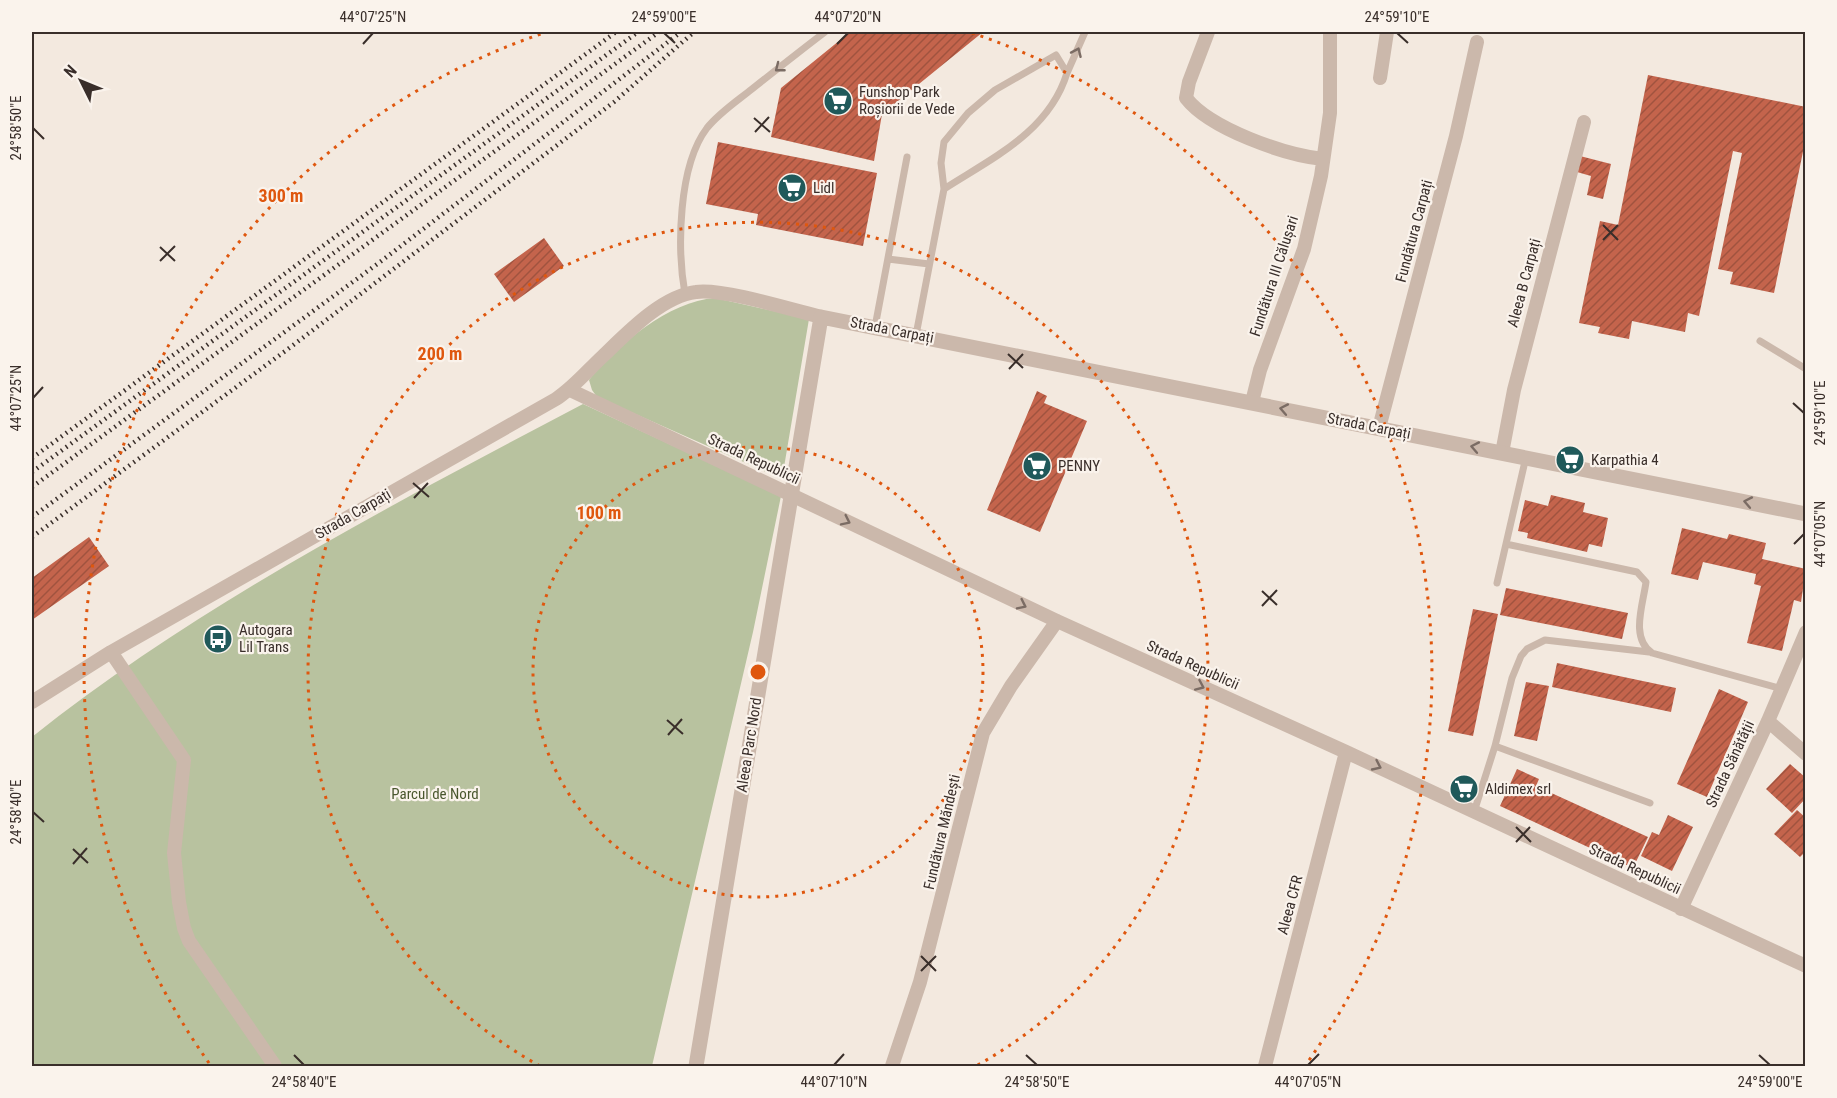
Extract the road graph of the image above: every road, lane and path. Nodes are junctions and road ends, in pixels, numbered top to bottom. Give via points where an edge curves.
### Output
1 (825, 32) edge
2 (1085, 32) edge
3 (1208, 32) edge
4 (1330, 32) edge
5 (1387, 32) edge
6 (1477, 42) dead end
7 (1067, 73) junction
8 (1380, 78) dead end
9 (1584, 122) dead end
10 (907, 157) dead end
11 (1323, 159) junction
12 (944, 189) junction
13 (888, 259) junction
14 (929, 264) junction
15 (685, 294) junction
16 (821, 317) junction
17 (875, 327) junction
18 (916, 335) junction
19 (1760, 341) dead end
20 (1806, 369) edge
21 (570, 390) junction
22 (1252, 402) junction
23 (1379, 428) junction
24 (1502, 453) junction
25 (1526, 458) junction
26 (793, 496) junction
27 (1806, 514) edge
28 (1506, 544) junction
29 (1497, 583) dead end
30 (1057, 621) junction
31 (1806, 632) edge
32 (111, 652) junction
33 (1652, 653) junction
34 (1782, 689) junction
35 (32, 702) edge
36 (1768, 721) junction
37 (1495, 746) junction
38 (1346, 752) junction
39 (1806, 754) edge
40 (1650, 803) dead end
41 (1474, 812) junction
42 (1681, 909) junction
43 (1806, 966) edge
44 (275, 1066) edge
45 (696, 1066) edge
46 (892, 1066) edge
47 (1265, 1066) edge

1 -> 15 lane via 727,108 697,144 682,219
7 -> 2 lane
3 - 11 street via 1186,98 1194,109 1262,145
4 - 11 street, Fundătura III Călușari via 1329,113
5 - 8 street
6 - 23 street, Fundătura Carpați
7 - 12 lane via 1047,115 1032,131
7 - 12 lane via 1056,54 995,90 968,113 944,142
9 - 24 street, Aleea B Carpați via 1514,390
10 - 13 lane
11 - 22 street, Fundătura III Călușari via 1304,249
12 - 14 lane
13 - 14 lane
13 - 17 lane
14 - 18 lane
15 - 16 street, Strada Carpați via 710,291
15 - 21 street, Strada Carpați via 647,318
16 - 17 street, Strada Carpați
16 - 26 street, Aleea Parc Nord
17 - 18 street, Strada Carpați
18 - 22 street, Strada Carpați
19 - 20 lane
21 - 26 street, Strada Republicii
21 - 32 street, Strada Carpați
23 -> 22 street, Strada Carpați
24 -> 23 street, Strada Carpați
24 - 25 street, Strada Carpați
27 -> 25 street, Strada Carpați
25 - 28 lane
26 -> 30 street, Strada Republicii
26 - 45 street, Aleea Parc Nord
28 - 29 lane
28 - 33 lane via 1643,576 1646,582 1639,637
30 -> 38 street, Strada Republicii
30 - 46 street, Fundătura Măndești via 983,733 921,982
31 - 34 street, Strada Sănătății
32 - 35 street, Strada Carpați
32 - 44 street via 184,760 174,854 179,902 189,941
33 - 34 lane
33 - 37 lane via 1558,640 1535,643 1516,666
34 - 36 street, Strada Sănătății
36 - 39 street
36 - 42 street, Strada Sănătății
37 - 40 lane
37 - 41 lane
38 -> 41 street, Strada Republicii
38 - 47 street, Aleea CFR
41 - 42 street, Strada Republicii
42 - 43 street, Strada Republicii

